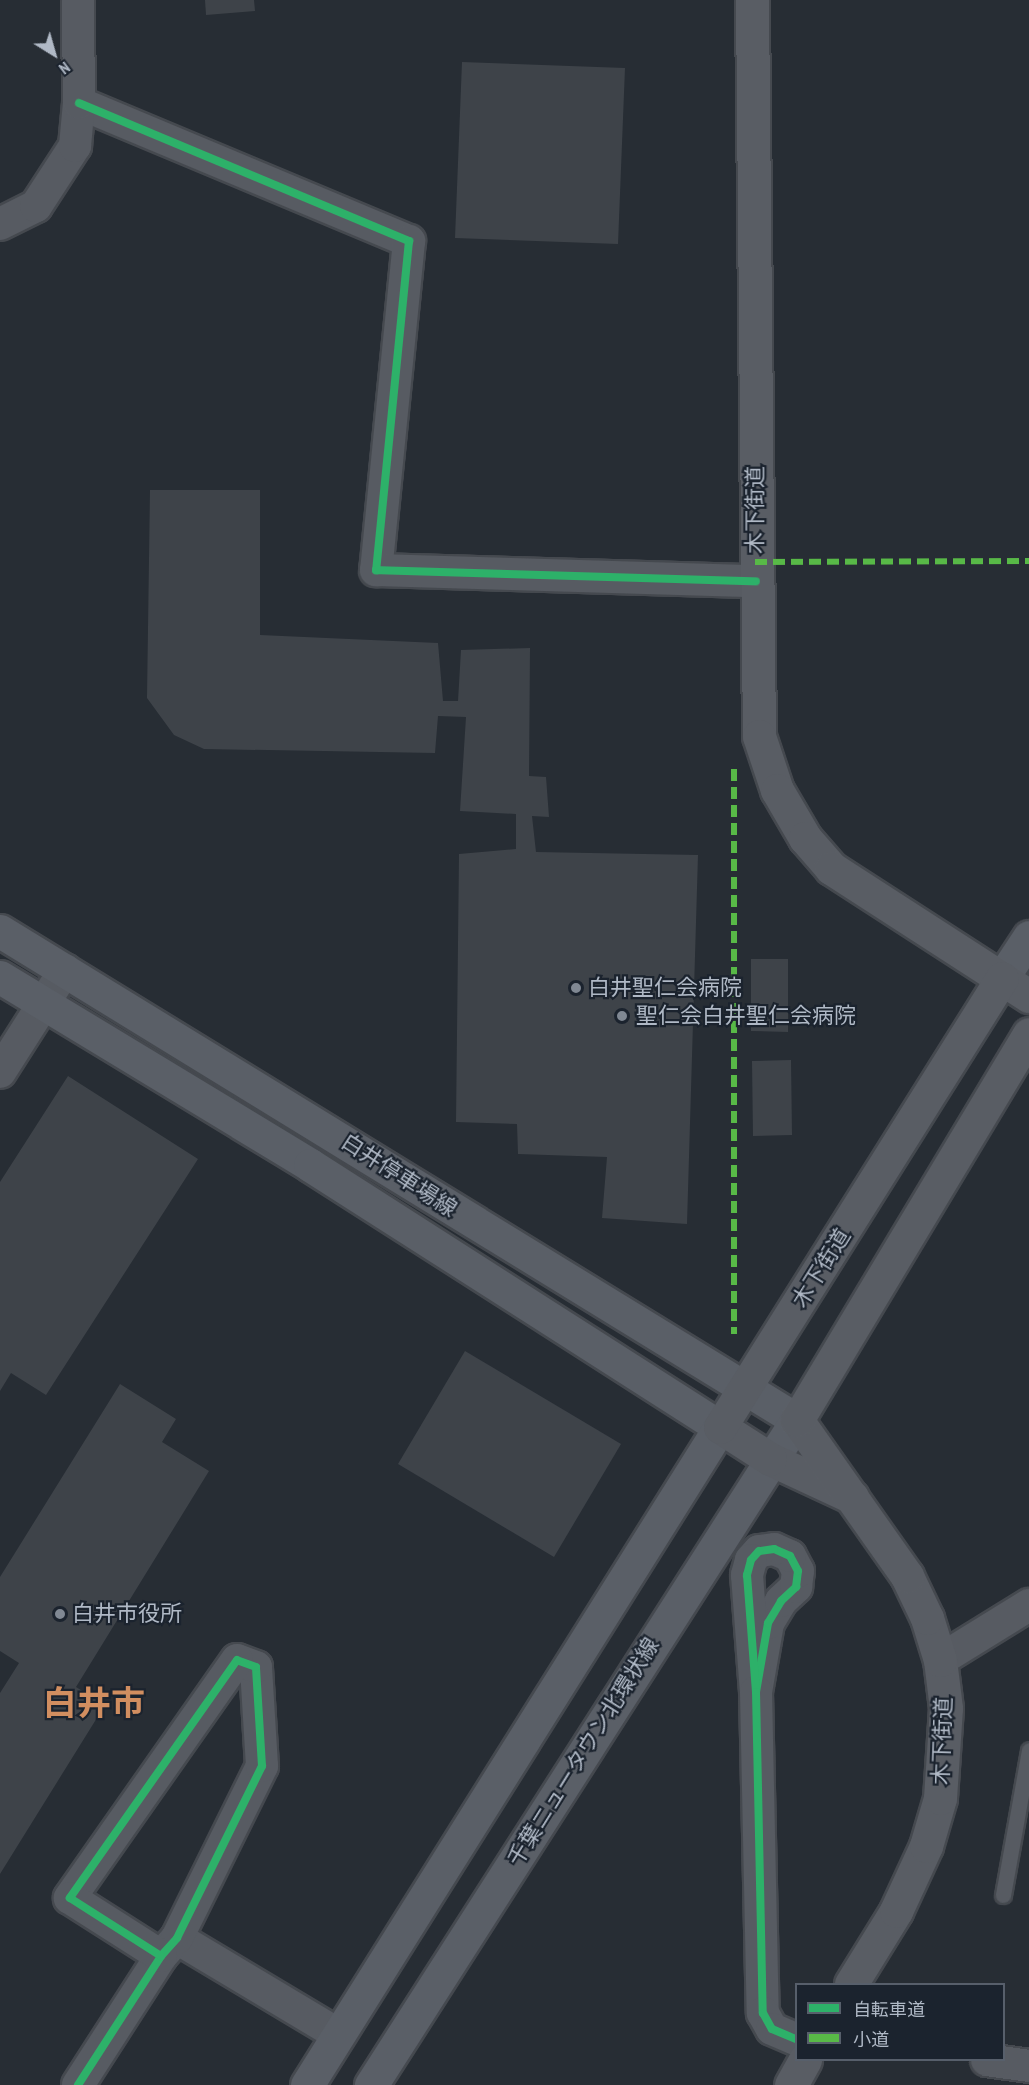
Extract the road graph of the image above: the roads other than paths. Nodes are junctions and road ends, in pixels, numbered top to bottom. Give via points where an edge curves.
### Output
1 (78, 0) edge
2 (752, 0) edge
3 (79, 103) junction
4 (0, 224) edge
5 (756, 580) junction
6 (0, 931) edge
7 (1029, 937) edge
8 (65, 970) junction
9 (0, 977) edge
10 (1002, 978) junction
11 (1029, 996) edge
12 (42, 1005) junction
13 (1029, 1034) edge
14 (0, 1072) edge
15 (744, 1390) junction
16 (797, 1420) junction
17 (720, 1427) junction
18 (770, 1459) junction
19 (855, 1498) junction
20 (1029, 1605) edge
21 (940, 1660) junction
22 (756, 1692) dead end
23 (1029, 1750) edge
24 (1003, 1895) dead end
25 (169, 1947) junction
26 (852, 1983) edge
27 (339, 2035) junction
28 (795, 2040) edge
29 (804, 2061) edge
30 (994, 2061) edge
31 (1029, 2066) edge
32 (78, 2085) edge
33 (307, 2085) edge
34 (371, 2085) edge
35 (792, 2085) edge

1 - 3 street
2 - 5 main road, 木下街道
3 - 4 street via 75,146 36,206
3 - 5 street via 409,241 376,570
5 - 10 main road, 木下街道 via 759,736 777,790 806,838 831,868
6 - 8 main road, 白井停車場線
7 - 10 main road
8 - 12 street
8 - 15 main road, 白井停車場線 via 336,1134
9 - 12 main road, 白井停車場線
10 - 11 main road, 木下街道
10 - 15 main road, 木下街道
12 - 14 street
12 - 17 main road, 白井停車場線 via 310,1165
13 - 16 main road
15 - 16 main road, 白井停車場線
15 - 17 main road, 木下街道
16 - 18 main road, 千葉ニュータウン北環状線
16 - 19 main road, 木下街道
17 - 18 main road
17 - 27 main road
18 - 19 main road
18 - 34 main road, 千葉ニュータウン北環状線
19 - 21 main road, 木下街道 via 907,1576 927,1618
20 - 21 street
21 - 26 main road, 木下街道 via 945,1752 937,1808 926,1846 896,1911
22 - 28 street via 763,2013 772,2029
23 - 24 lane
25 - 25 street via 70,1898 237,1660 256,1667 262,1766
25 - 27 street
25 - 32 street
27 - 33 main road
29 - 35 main road
30 - 31 street

